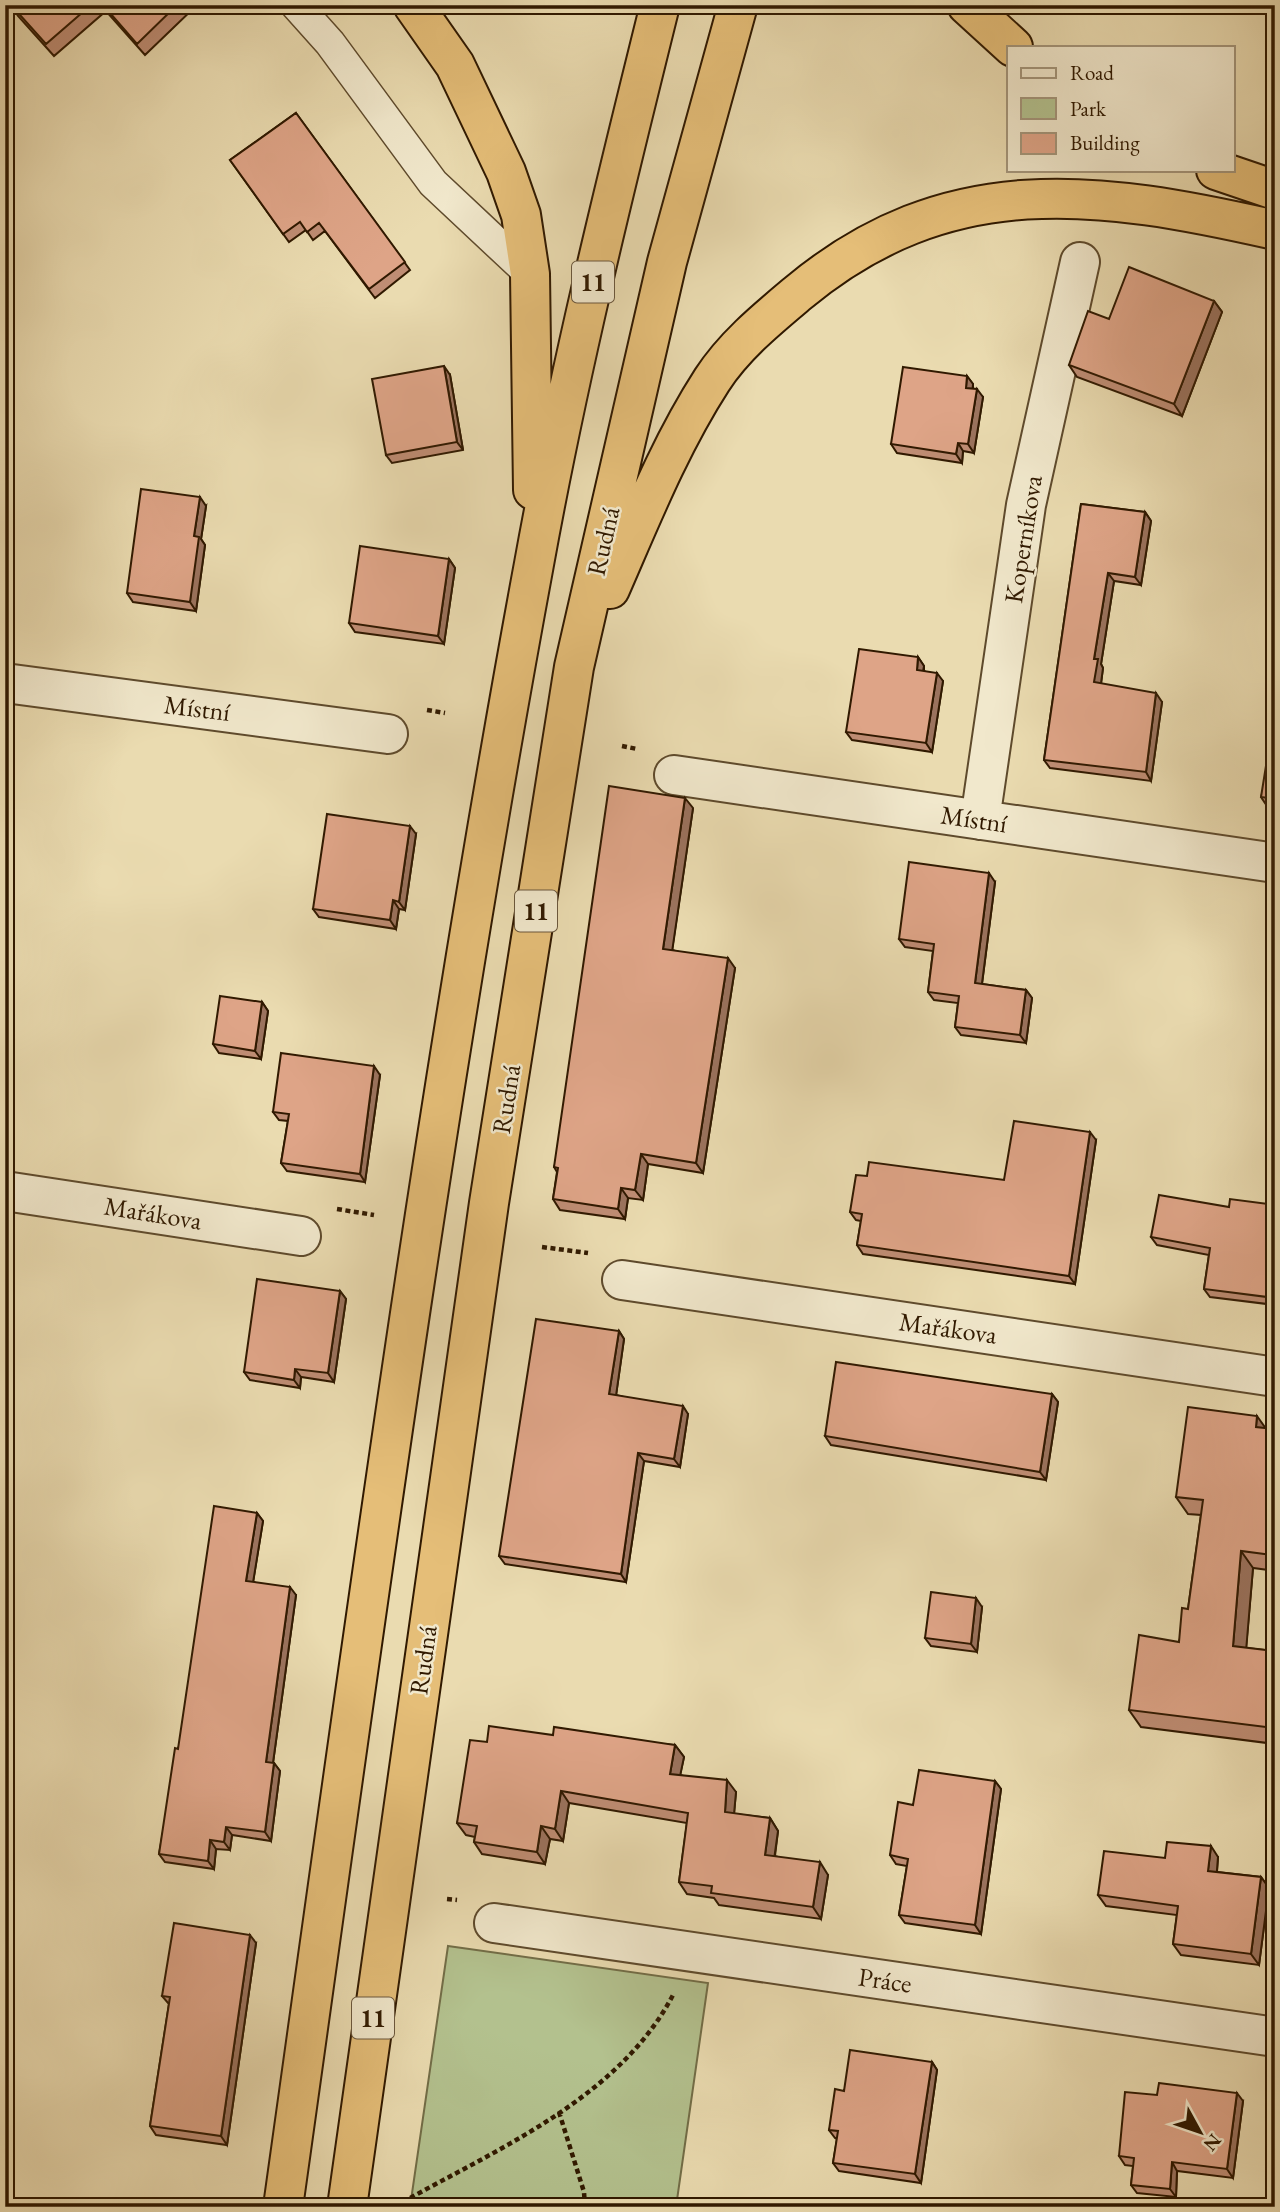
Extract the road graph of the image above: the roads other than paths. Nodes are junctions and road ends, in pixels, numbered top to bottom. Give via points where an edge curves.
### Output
1 (296, 5) edge
2 (413, 5) edge
3 (660, 5) edge
4 (738, 5) edge
5 (967, 5) edge
6 (1012, 46) edge
7 (1222, 172) edge
8 (1275, 190) edge
9 (1275, 230) edge
10 (1080, 262) dead end
11 (530, 274) junction
12 (534, 561) junction
13 (574, 667) junction
14 (5, 683) edge
15 (388, 734) dead end
16 (674, 775) dead end
17 (980, 820) junction
18 (1275, 863) edge
19 (5, 1191) edge
20 (302, 1236) dead end
21 (622, 1280) dead end
22 (1275, 1377) edge
23 (494, 1923) dead end
24 (1275, 2037) edge
25 (283, 2207) edge
26 (346, 2207) edge

1 - 11 lane via 330,43 433,183
2 - 11 highway via 455,65 506,172 521,215
3 - 12 highway, 11 via 602,238
4 - 13 highway, Rudná / 11 via 667,262
5 - 6 highway
7 - 8 highway
9 - 13 highway via 1138,202 1047,197 980,204 924,220 845,259 762,324 714,377 672,450
10 - 17 street, Koperníkova via 1026,505
11 - 12 highway
12 - 25 highway, 11 via 422,1218
13 - 26 highway, Rudná / 11 via 487,1216
14 - 15 street, Místní
16 - 17 street, Místní
17 - 18 street, Místní
19 - 20 street, Mařákova
21 - 22 street, Mařákova
23 - 24 street, Práce

